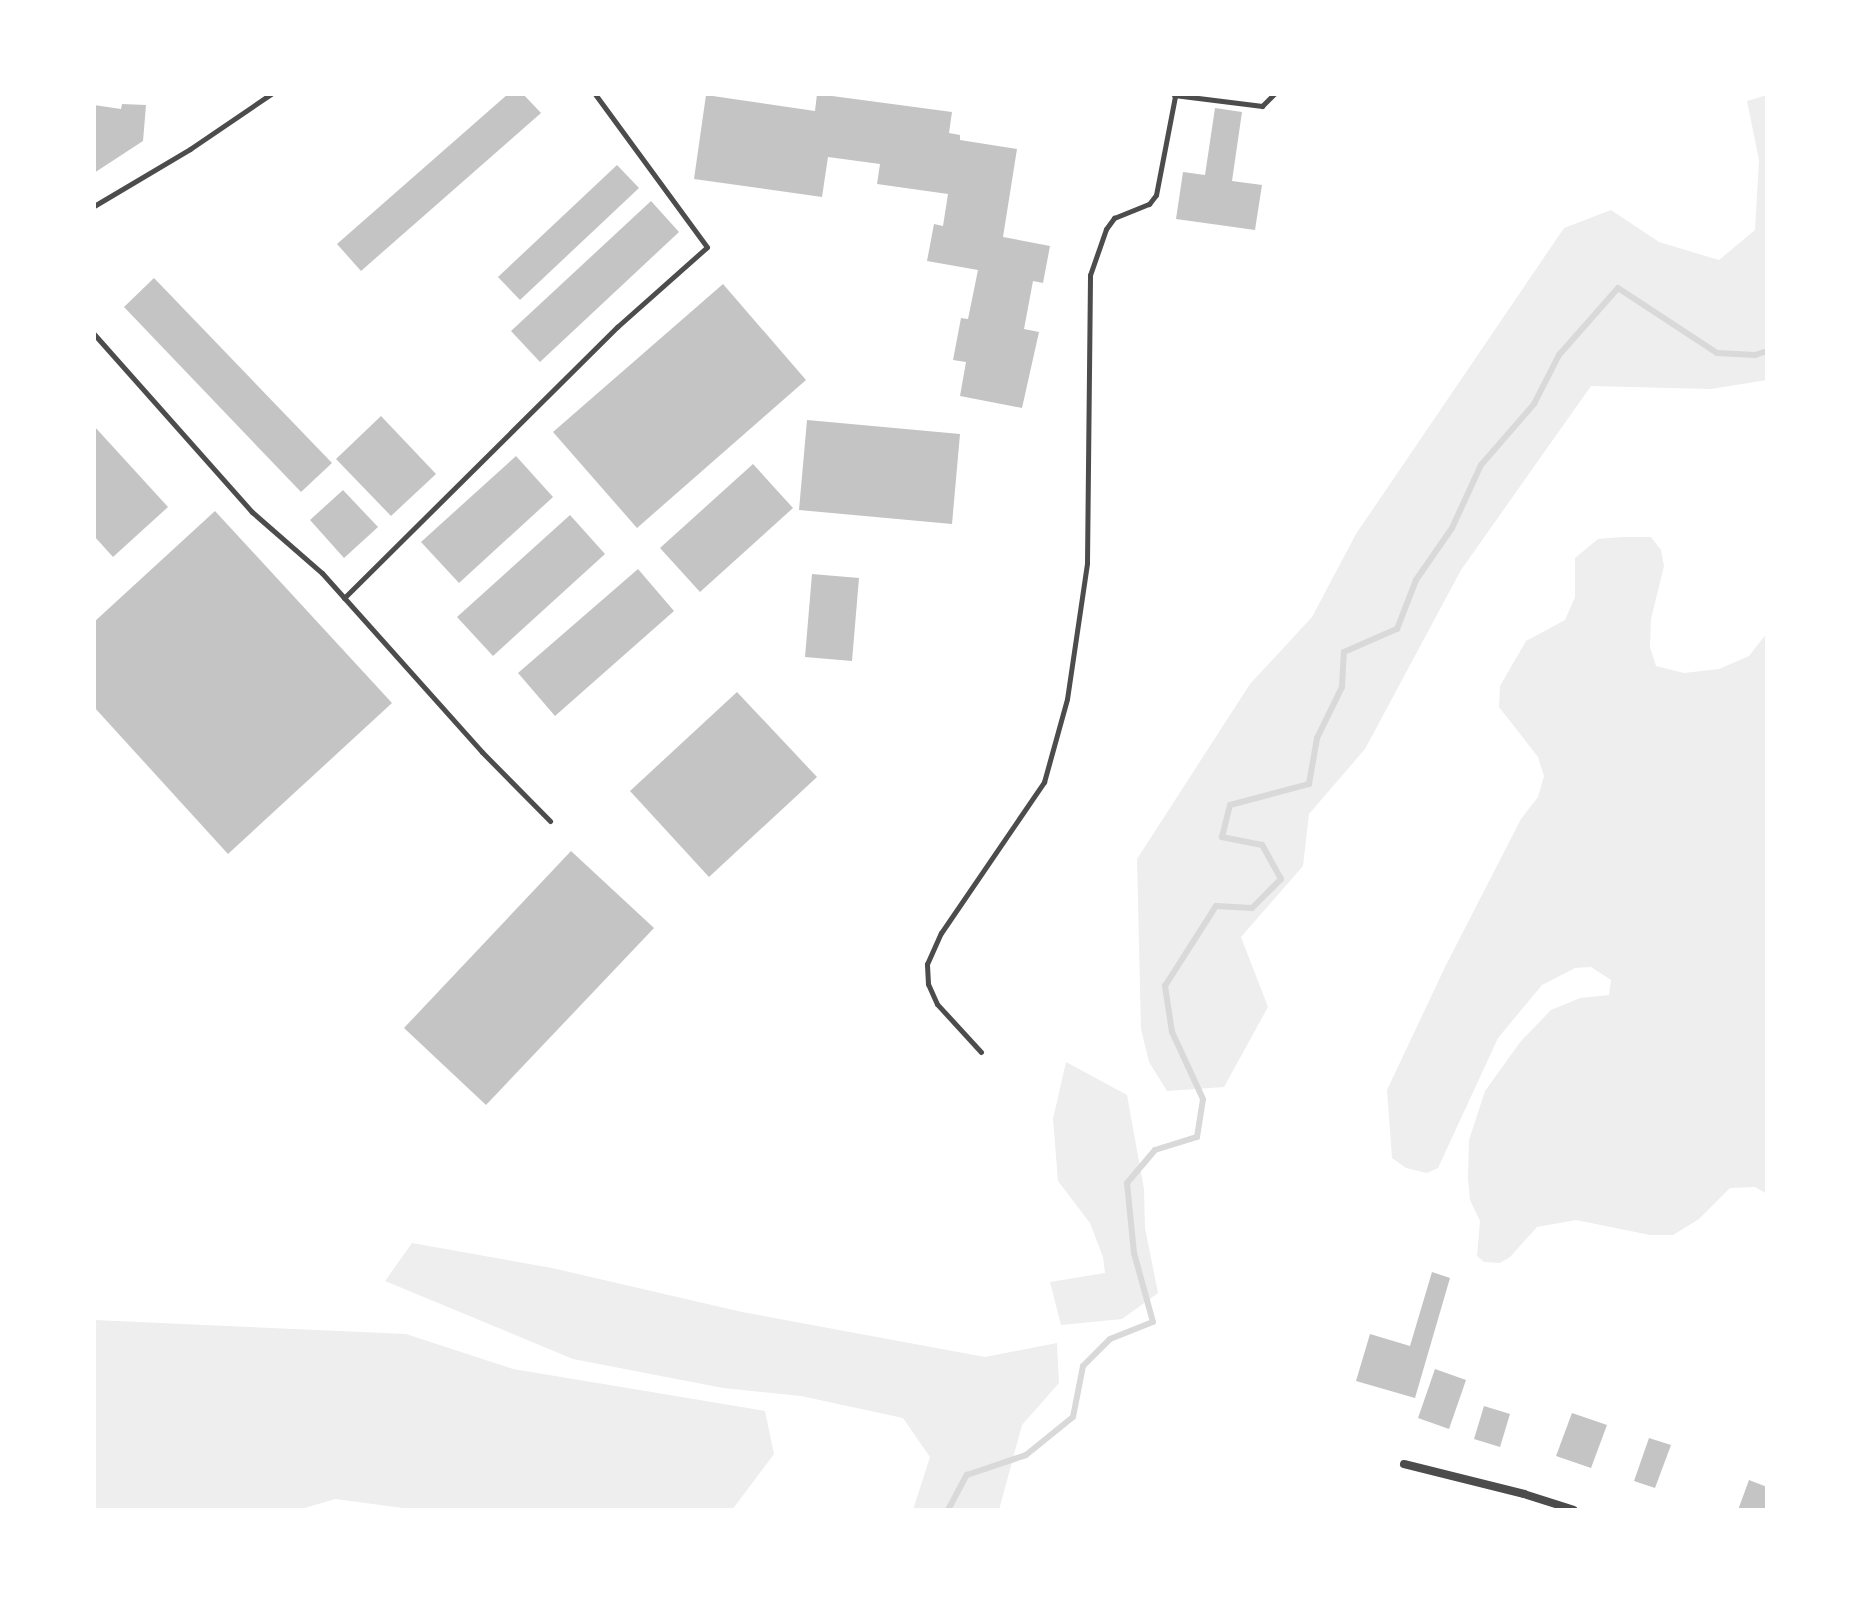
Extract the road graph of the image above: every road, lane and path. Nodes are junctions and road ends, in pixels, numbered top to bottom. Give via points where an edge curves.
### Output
1 (271, 94) edge
2 (595, 94) edge
3 (1274, 94) edge
4 (1174, 95) edge
5 (94, 206) edge
6 (94, 334) edge
7 (344, 598) junction
8 (550, 821) dead end
9 (981, 1052) dead end
10 (1404, 1464) dead end
11 (1574, 1510) edge

1 - 5 lane
2 - 7 lane via 707,247 617,327
3 - 4 lane via 1262,106
4 - 9 lane via 1156,195 1149,204 1114,218 1090,275 1087,563 1067,699 1044,782 941,933 927,964 937,1004
6 - 7 lane via 252,512
7 - 8 lane
10 - 11 street

